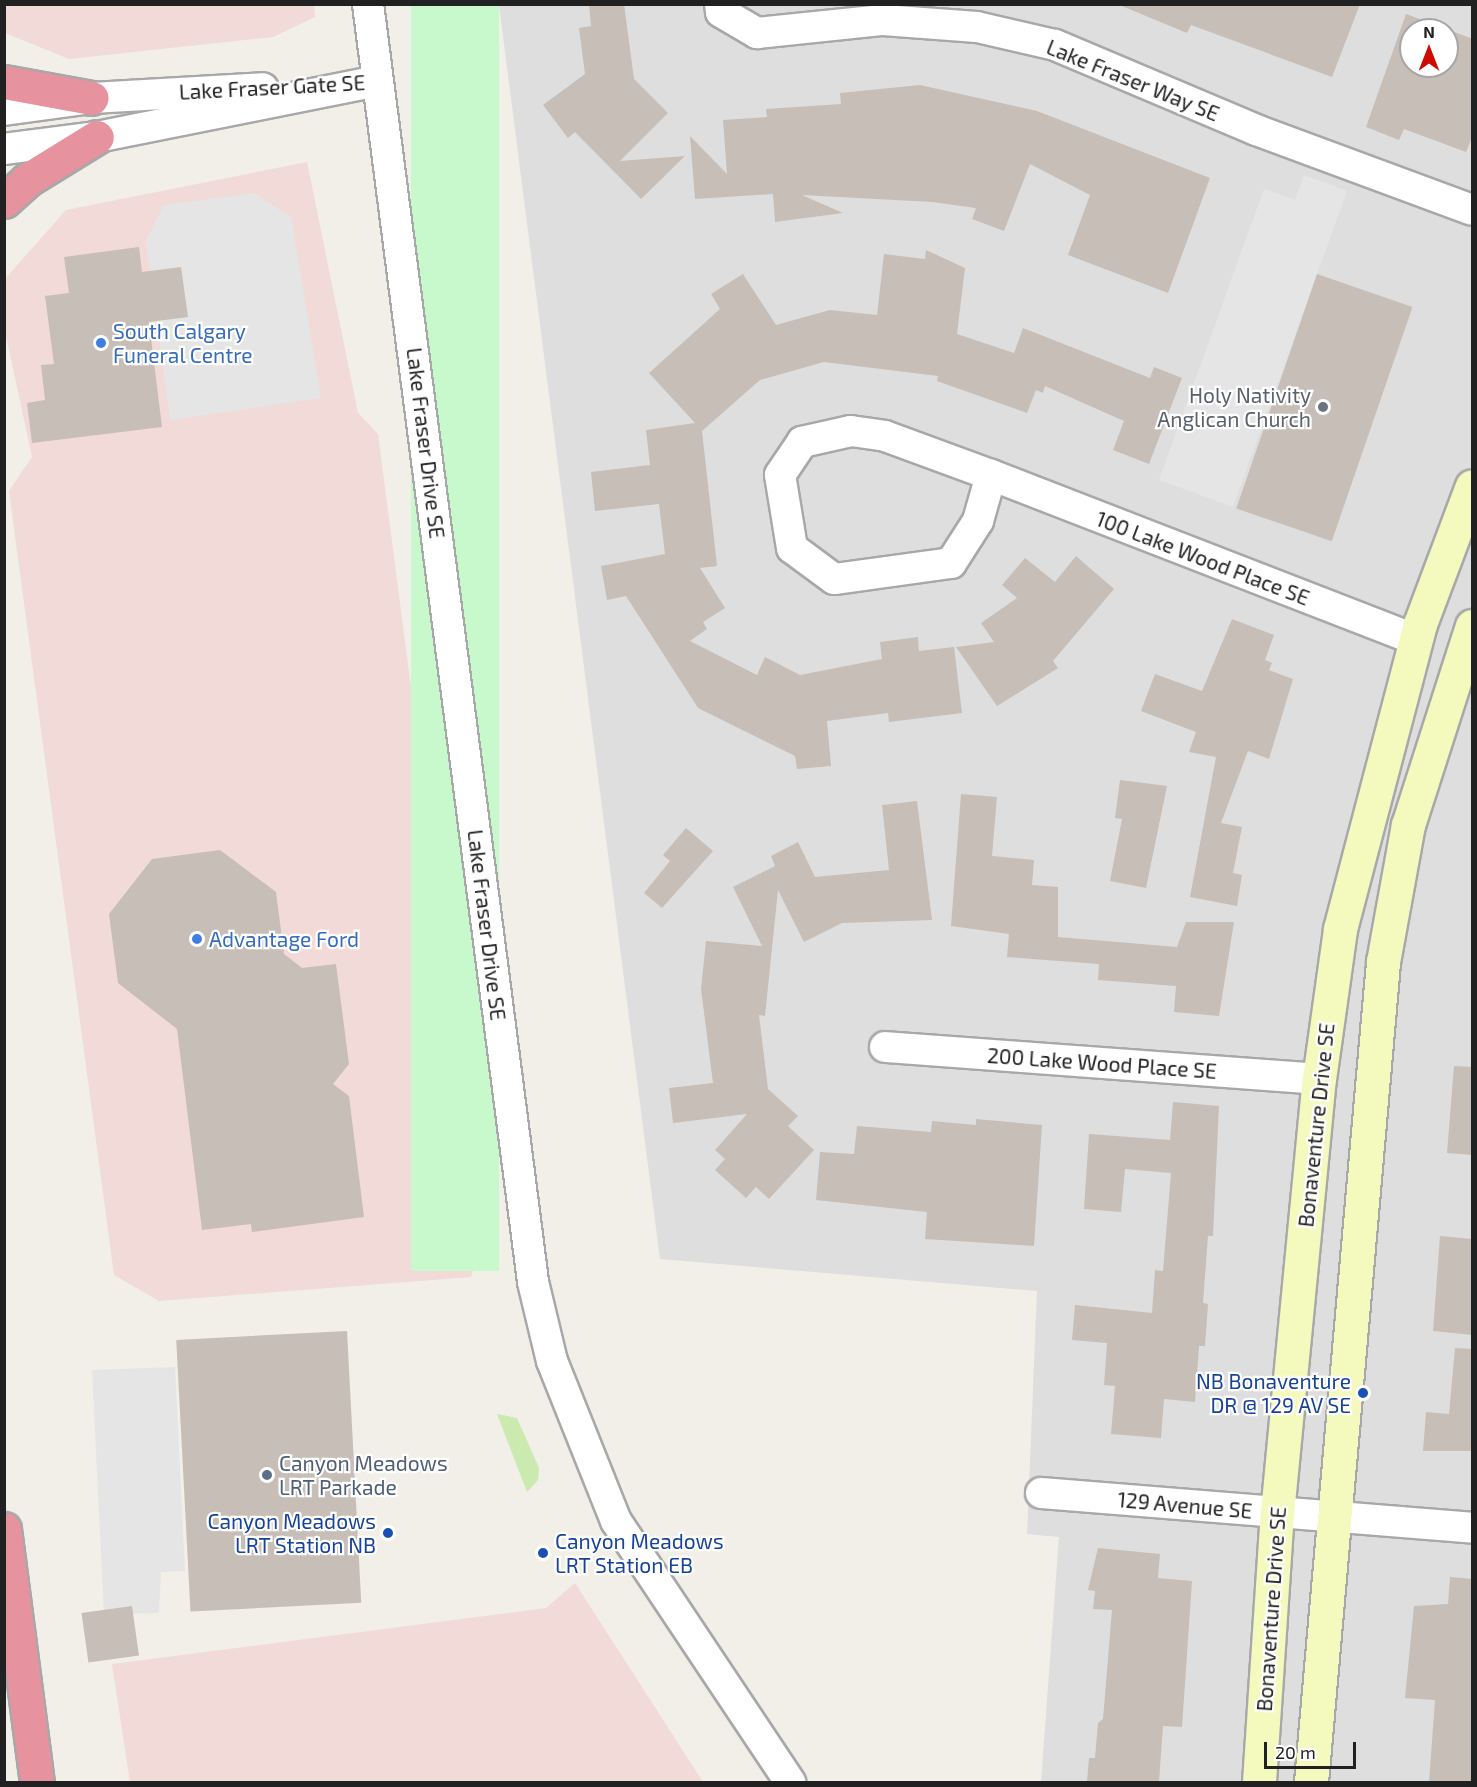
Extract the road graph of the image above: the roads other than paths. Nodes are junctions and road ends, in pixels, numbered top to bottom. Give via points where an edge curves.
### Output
1 (368, 4) edge
2 (720, 4) edge
3 (377, 81) junction
4 (4, 82) edge
5 (92, 98) junction
6 (4, 110) edge
7 (97, 137) junction
8 (4, 149) edge
9 (4, 201) edge
10 (1473, 210) edge
11 (991, 476) junction
12 (1473, 486) edge
13 (1473, 626) edge
14 (1416, 640) junction
15 (885, 1047) dead end
16 (1319, 1079) junction
17 (1041, 1493) dead end
18 (1277, 1513) junction
19 (1333, 1518) junction
20 (1473, 1528) edge
21 (4, 1529) edge
22 (37, 1782) edge
23 (790, 1782) edge
24 (1259, 1782) edge
25 (1311, 1782) edge

1 - 3 street, Lake Fraser Drive SE
2 - 10 street, Lake Fraser Way SE via 721,12 757,33 883,20 977,27 1055,45 1256,130
3 - 5 street, Lake Fraser Gate SE
3 - 7 street, Lake Fraser Gate SE
3 - 23 street, Lake Fraser Drive SE via 541,1316 552,1362 616,1521
4 - 5 highway
5 - 6 street, Lake Fraser Gate SE
7 - 8 street, Lake Fraser Gate SE
7 - 9 highway via 27,180
11 - 11 street, 100 Lake Wood Place SE via 885,436 851,431 802,442 780,476 792,548 834,579 951,563 978,521
11 - 14 street, 100 Lake Wood Place SE
12 - 14 street, Bonaventure Drive SE
13 - 19 street via 1408,825 1383,962
14 - 16 street, Bonaventure Drive SE via 1340,929
15 - 16 street, 200 Lake Wood Place SE
16 - 18 street, Bonaventure Drive SE
17 - 18 street, 129 Avenue SE
18 - 19 street, 129 Avenue SE
18 - 24 street, Bonaventure Drive SE
19 - 20 street, 129 Avenue SE
19 - 25 street
21 - 22 highway

